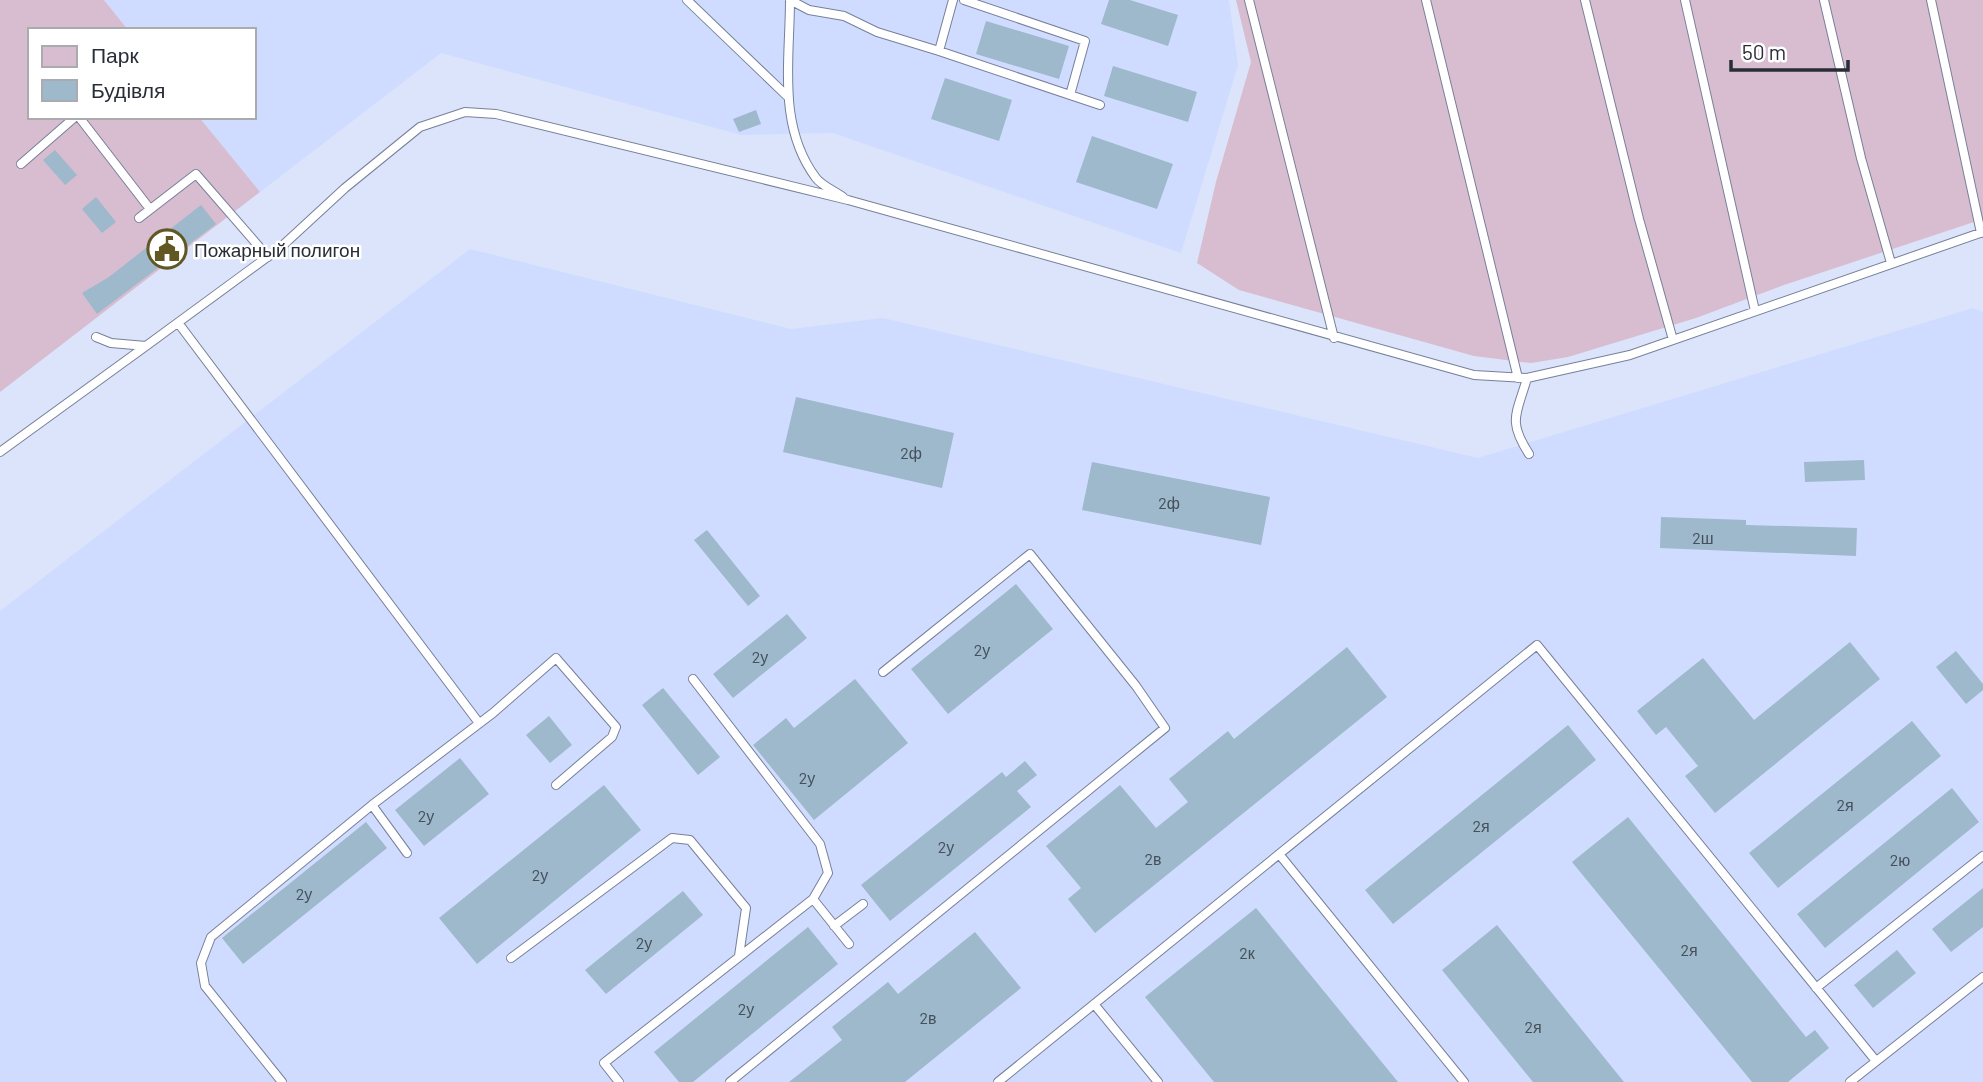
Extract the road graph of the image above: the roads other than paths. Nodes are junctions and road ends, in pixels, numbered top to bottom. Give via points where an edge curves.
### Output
1 (687, 0) edge
2 (790, 0) edge
3 (953, 0) edge
4 (964, 0) edge
5 (1248, 0) edge
6 (1426, 0) edge
7 (1585, 0) edge
8 (1685, 0) edge
9 (1824, 0) edge
10 (1931, 0) edge
11 (939, 51) junction
12 (1070, 95) junction
13 (787, 96) junction
14 (1100, 105) dead end
15 (75, 119) edge
16 (79, 119) edge
17 (20, 164) dead end
18 (848, 200) junction
19 (150, 209) junction
20 (139, 218) dead end
21 (1982, 232) edge
22 (268, 257) junction
23 (1891, 263) junction
24 (1755, 311) junction
25 (179, 324) junction
26 (96, 337) dead end
27 (1334, 338) junction
28 (1673, 340) junction
29 (146, 346) junction
30 (1523, 378) junction
31 (0, 452) edge
32 (1529, 454) dead end
33 (883, 672) dead end
34 (693, 679) dead end
35 (479, 723) junction
36 (556, 785) dead end
37 (372, 805) junction
38 (407, 853) dead end
39 (1279, 854) junction
40 (1983, 856) edge
41 (813, 900) junction
42 (863, 904) dead end
43 (834, 926) junction
44 (849, 944) dead end
45 (739, 956) junction
46 (511, 958) dead end
47 (1983, 977) edge
48 (1816, 988) junction
49 (1094, 1004) junction
50 (1876, 1061) junction
51 (282, 1082) edge
52 (619, 1082) edge
53 (730, 1082) edge
54 (998, 1082) edge
55 (1158, 1082) edge
56 (1464, 1082) edge
57 (1850, 1082) edge

1 - 13 lane
2 - 11 lane
2 - 13 lane
3 - 11 lane
4 - 12 lane via 1085,41
5 - 27 lane
6 - 30 lane
7 - 28 lane
8 - 24 lane
9 - 23 lane
10 - 21 lane
11 - 12 lane
12 - 14 lane
13 - 18 lane via 796,139 817,180
15 - 17 lane
16 - 19 lane
18 - 22 lane via 496,114 465,112 420,127
18 - 27 lane
19 - 20 lane
19 - 22 lane via 196,174
21 - 23 lane
22 - 25 lane
23 - 24 lane
24 - 28 lane
25 - 29 lane
25 - 35 lane
26 - 29 lane
27 - 30 lane via 1475,375
28 - 30 lane via 1630,355
29 - 31 lane
30 - 32 lane via 1516,434
33 - 53 lane via 1030,554 1165,728
34 - 41 lane via 820,844 828,873
35 - 36 lane via 556,659 616,727 612,737
35 - 37 lane
37 - 38 lane
37 - 51 lane via 211,937 201,963 205,986
39 - 48 lane via 1537,645
39 - 49 lane
39 - 56 lane
40 - 48 lane
41 - 43 lane
41 - 45 lane
42 - 43 lane
43 - 44 lane
45 - 46 lane via 746,908 690,840 672,838
45 - 52 lane via 604,1063
47 - 50 lane
48 - 50 lane
49 - 54 lane
49 - 55 lane
50 - 57 lane

